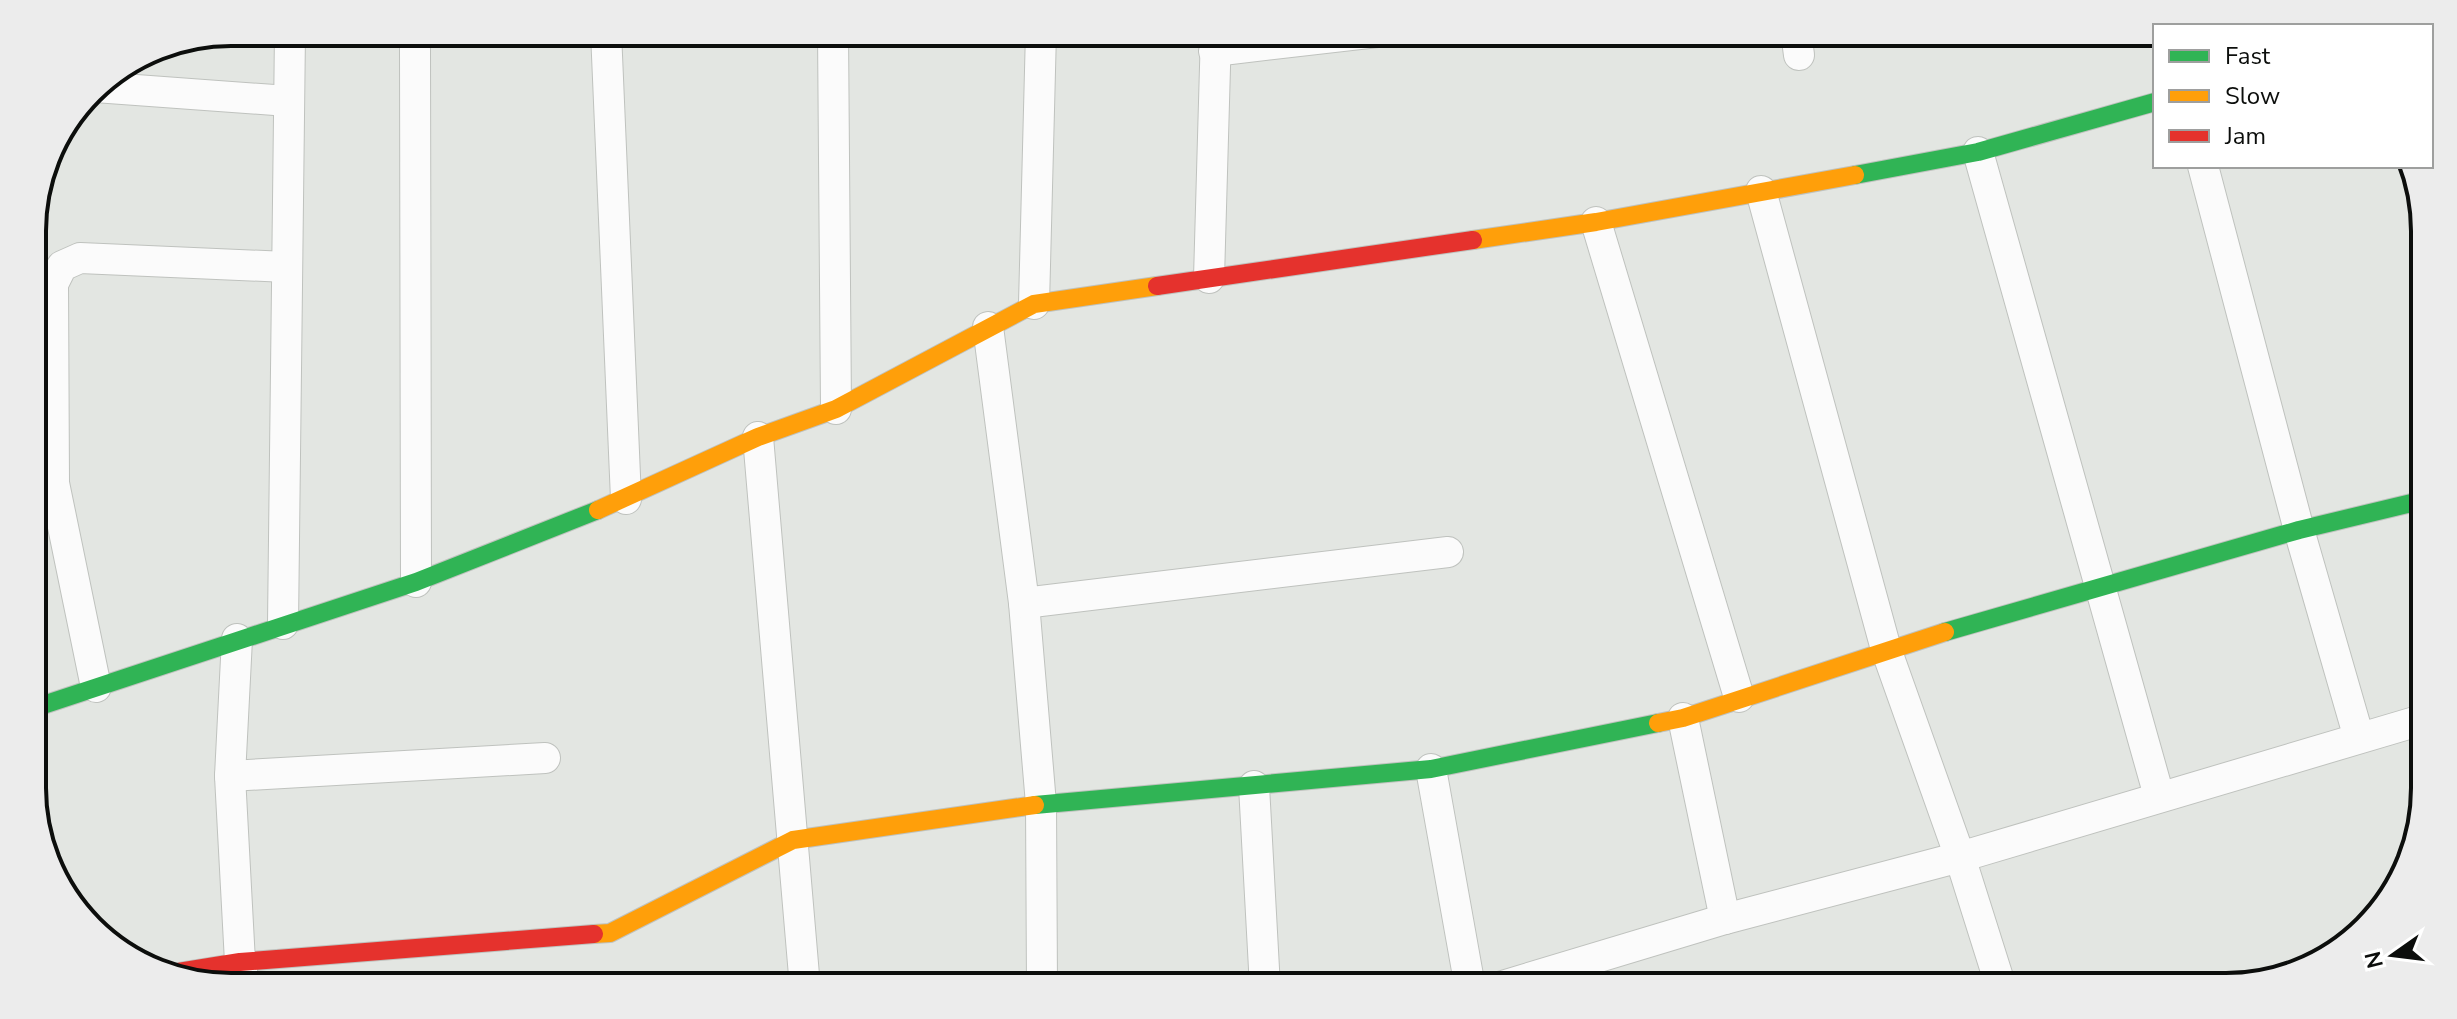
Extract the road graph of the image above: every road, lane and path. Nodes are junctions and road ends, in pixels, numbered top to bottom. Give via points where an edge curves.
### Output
1 (290, 46) edge
2 (607, 46) edge
3 (833, 46) edge
4 (1041, 46) edge
5 (1215, 46) edge
6 (415, 49) dead end
7 (114, 88) edge
8 (288, 101) junction
9 (2153, 103) edge
10 (1978, 152) junction
11 (2204, 168) edge
12 (1761, 191) junction
13 (1596, 222) junction
14 (287, 267) junction
15 (1209, 278) junction
16 (1034, 304) junction
17 (988, 327) junction
18 (836, 409) junction
19 (758, 437) junction
20 (46, 442) edge
21 (46, 495) edge
22 (626, 499) junction
23 (2411, 503) edge
24 (2299, 530) junction
25 (1448, 552) dead end
26 (416, 582) junction
27 (2099, 586) junction
28 (1024, 603) junction
29 (283, 624) junction
30 (237, 639) junction
31 (1886, 649) junction
32 (96, 687) junction
33 (1739, 697) junction
34 (46, 704) edge
35 (1683, 718) junction
36 (2411, 723) edge
37 (2359, 738) junction
38 (545, 758) dead end
39 (1431, 769) junction
40 (230, 776) junction
41 (1254, 786) junction
42 (2159, 796) junction
43 (1041, 804) junction
44 (793, 840) junction
45 (1960, 857) junction
46 (1725, 919) junction
47 (242, 973) edge
48 (260, 973) edge
49 (804, 973) edge
50 (1042, 973) edge
51 (1264, 973) edge
52 (1467, 973) edge
53 (1546, 973) edge
54 (1997, 973) edge

1 - 8 street
2 - 22 street
3 - 18 street
4 - 16 street
5 - 15 street
6 - 26 street
7 - 8 street
8 - 14 street
9 - 10 street
10 - 12 street
10 - 27 street
11 - 24 street
12 - 13 street
12 - 31 street
13 - 15 street
13 - 33 street
14 - 20 street via 80,258 62,266 53,284
14 - 29 street
15 - 16 street
16 - 17 street
17 - 18 street
17 - 28 street
18 - 19 street
19 - 22 street
19 - 44 street
21 - 32 street
22 - 26 street
23 - 24 street
24 - 27 street
24 - 37 street
25 - 28 street
26 - 29 street
27 - 31 street
27 - 42 street
28 - 43 street
29 - 30 street
30 - 32 street
30 - 40 street
31 - 33 street
31 - 45 street
32 - 34 street
33 - 35 street
35 - 39 street
35 - 46 street
36 - 37 street
37 - 42 street
38 - 40 street
39 - 41 street
39 - 52 street
40 - 47 street
41 - 43 street
41 - 51 street
42 - 45 street
43 - 44 street
43 - 50 street
44 - 48 street via 610,933
44 - 49 street
45 - 46 street
45 - 54 street
46 - 53 street

